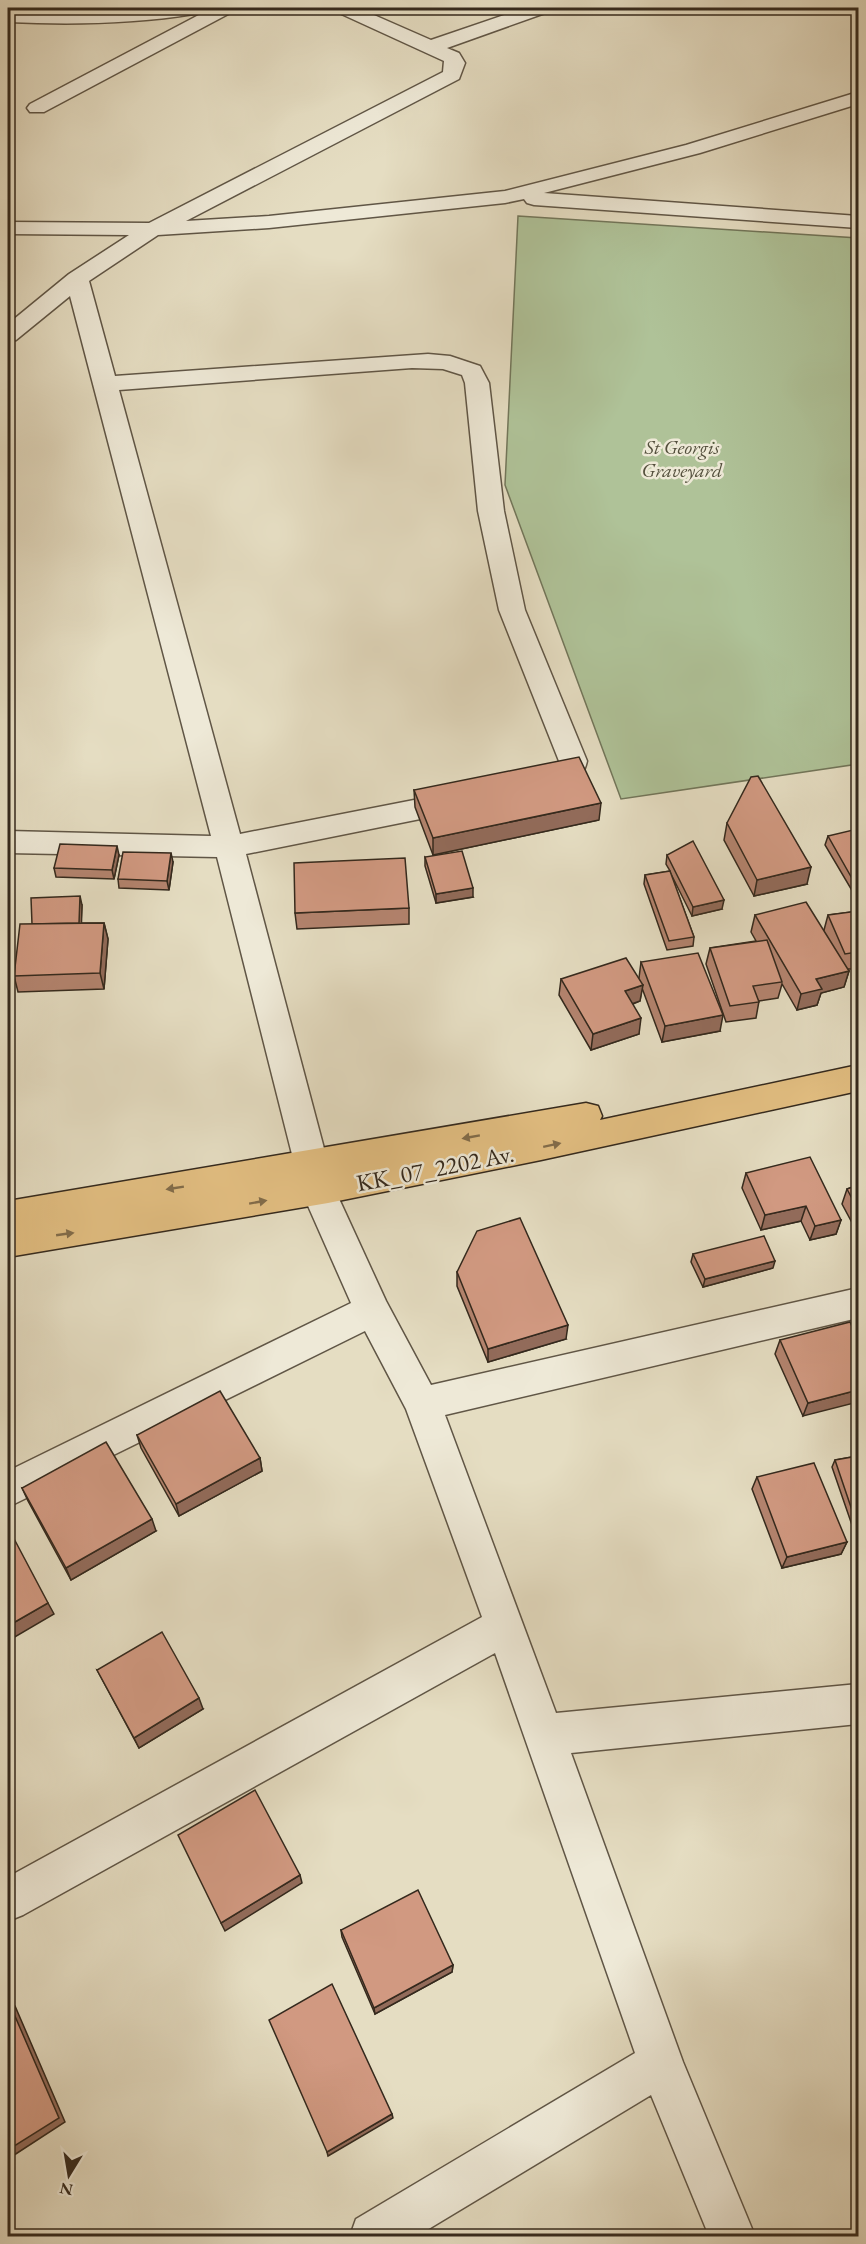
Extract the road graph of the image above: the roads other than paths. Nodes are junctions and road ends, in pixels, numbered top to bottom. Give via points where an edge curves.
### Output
1 (194, 8) edge
2 (225, 8) edge
3 (344, 8) edge
4 (541, 8) edge
5 (147, 12) edge
6 (8, 16) edge
7 (431, 47) junction
8 (858, 98) edge
9 (37, 108) dead end
10 (505, 197) junction
11 (858, 222) edge
12 (8, 228) edge
13 (153, 229) junction
14 (77, 279) junction
15 (8, 335) edge
16 (106, 384) junction
17 (515, 790) edge
18 (481, 797) edge
19 (8, 842) edge
20 (229, 847) junction
21 (858, 1063) edge
22 (858, 1078) edge
23 (314, 1178) junction
24 (8, 1216) edge
25 (8, 1242) edge
26 (858, 1303) edge
27 (372, 1310) junction
28 (422, 1404) junction
29 (8, 1490) edge
30 (505, 1626) junction
31 (858, 1704) edge
32 (544, 1735) junction
33 (8, 1900) edge
34 (661, 2063) junction
35 (373, 2236) edge
36 (732, 2236) edge

1 - 5 street
2 - 9 street
3 - 7 street
4 - 7 street
5 - 6 street via 88,18
7 - 13 street via 452,57 452,75
8 - 10 street via 693,149
10 - 11 street
10 - 13 street via 268,222
12 - 13 street
13 - 14 street
14 - 15 street
14 - 16 street
16 - 17 street via 439,361 472,371 477,383 491,511 513,610 573,761 571,772 561,782
16 - 20 street
18 - 20 street
19 - 20 street
20 - 23 street
21 -> 23 main road via 570,1119
23 -> 22 main road, KK_07_2202 Av. via 546,1147
23 -> 24 main road
25 -> 23 main road, KK_07_2202 Av. via 150,1221
23 - 27 street
26 - 28 street
27 - 28 street
27 - 29 street
28 - 30 street
30 - 32 street
30 - 33 street
31 - 32 street
32 - 34 street
34 - 35 street
34 - 36 street

